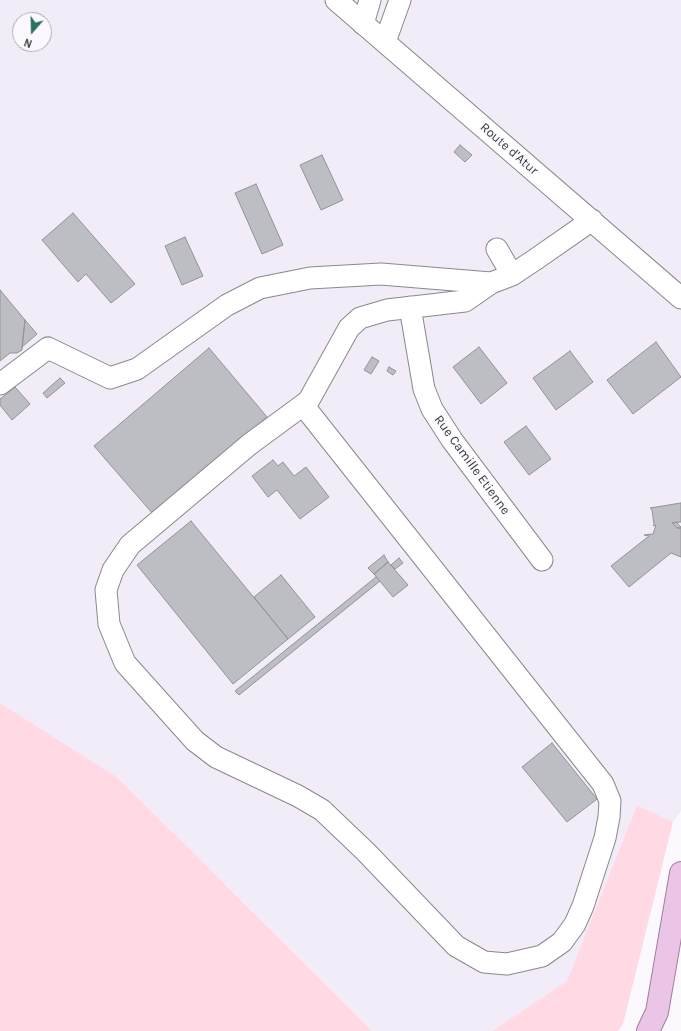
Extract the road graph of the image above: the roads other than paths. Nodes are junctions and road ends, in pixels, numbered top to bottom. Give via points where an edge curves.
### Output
1 (336, 0) edge
2 (370, 0) edge
3 (400, 0) edge
4 (364, 24) junction
5 (385, 42) junction
6 (592, 220) junction
7 (497, 248) dead end
8 (512, 275) junction
9 (491, 283) junction
10 (681, 298) edge
11 (410, 306) junction
12 (0, 384) edge
13 (303, 405) junction
14 (542, 560) dead end
15 (681, 872) edge
16 (648, 1031) edge

1 - 4 street, Route d'Atur
2 - 4 street
3 - 5 street
4 - 5 street, Route d'Atur
5 - 6 street, Route d'Atur
6 - 8 street
6 - 10 street, Route d'Atur
7 - 8 street
8 - 9 street
9 - 11 street via 465,301
9 - 12 street via 381,274 310,278 260,288 227,305 137,369 110,378 48,348
11 - 13 street via 360,318 349,328 309,400
11 - 14 street, Rue Camille Etienne via 424,389 432,409 452,440
13 - 13 street via 603,784 610,801 609,817 605,838 583,906 575,924 562,942 542,956 507,964 484,962 456,946 322,810 216,757 195,741 125,663 109,624 106,590 112,570 130,545 250,444
15 - 16 main road via 657,1012

